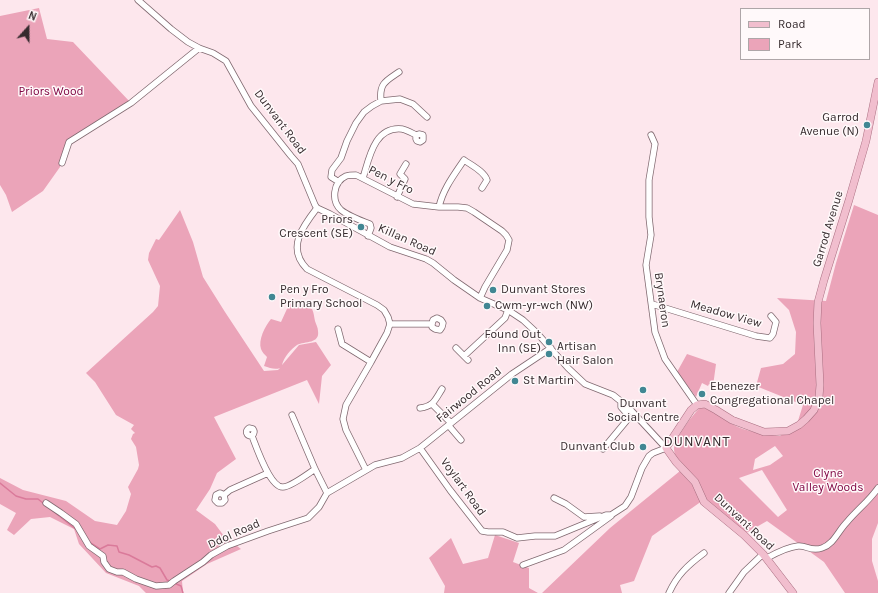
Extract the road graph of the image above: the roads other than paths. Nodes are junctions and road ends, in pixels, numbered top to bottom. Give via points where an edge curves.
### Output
1 (138, 0) edge
2 (198, 48) junction
3 (399, 72) dead end
4 (878, 82) edge
5 (381, 101) junction
6 (427, 117) dead end
7 (416, 135) dead end
8 (651, 135) dead end
9 (62, 163) dead end
10 (406, 164) dead end
11 (363, 178) junction
12 (338, 182) junction
13 (482, 188) dead end
14 (397, 196) junction
15 (439, 207) junction
16 (317, 208) junction
17 (368, 236) junction
18 (480, 298) junction
19 (652, 304) junction
20 (508, 310) junction
21 (771, 316) dead end
22 (390, 324) junction
23 (432, 324) dead end
24 (338, 329) dead end
25 (456, 348) dead end
26 (551, 348) junction
27 (371, 362) junction
28 (442, 389) dead end
29 (621, 402) junction
30 (432, 404) junction
31 (697, 405) junction
32 (420, 408) dead end
33 (292, 415) dead end
34 (450, 424) junction
35 (252, 436) dead end
36 (461, 440) dead end
37 (420, 448) junction
38 (603, 448) dead end
39 (666, 448) junction
40 (402, 458) joint
41 (315, 469) junction
42 (366, 470) junction
43 (268, 473) junction
44 (878, 488) edge
45 (327, 493) junction
46 (224, 495) dead end
47 (554, 498) dead end
48 (46, 503) dead end
49 (609, 515) junction
50 (704, 554) dead end
51 (765, 556) junction
52 (523, 564) dead end
53 (669, 593) edge
54 (729, 593) edge
55 (793, 593) edge

1 - 2 street, Dunvant Road via 171,29
2 - 9 street via 132,103 69,142
2 - 16 street, Dunvant Road via 226,61 251,106 298,164
3 - 5 street via 384,83 381,88
4 - 31 main road, Garrod Avenue via 866,141 818,302 820,385 814,410 803,422 788,431 764,432 732,420 705,404
5 - 6 street via 400,99 413,104
5 - 12 street via 366,111 356,123 342,158 332,170 331,177
7 - 11 street via 403,129 385,132 372,148
8 - 19 street, Brynaeron via 655,144 649,180 651,235 646,265
10 - 14 street via 400,174 405,179
11 - 12 street, Pen y Fro via 356,175 347,176
11 - 14 street, Pen y Fro
12 - 17 street via 334,200 342,211 370,224
13 - 15 street via 486,177 464,160 449,181
14 - 15 street, Pen y Fro via 413,204
15 - 18 street, Pen y Fro via 467,208 502,231 509,240 507,250
16 - 17 street, Killan Road
16 - 22 street via 300,233 297,244 301,263 306,269 381,307
17 - 18 street, Killan Road via 390,247 426,259
18 - 20 street, Killan Road
19 - 21 street, Meadow View via 770,338 776,322
19 - 31 street, Brynaeron via 655,332 665,359
20 - 25 street via 505,318 466,358
20 - 26 street, Killan Road via 523,320
22 - 23 street
22 - 27 street
24 - 27 street via 342,344
26 - 29 street, Killan Road via 586,384 612,395
26 - 34 street, Fairwood Road via 512,374
27 - 42 street via 346,405 343,419
28 - 30 street
29 - 38 street via 628,420
29 - 39 street, Killan Road
30 - 32 street
30 - 34 street
31 - 39 main road
33 - 41 street
34 - 36 street
34 - 37 street, Fairwood Road
35 - 43 street
37 - 40 street, Fairwood Road
37 - 49 street, Voylart Road via 482,531 503,532 517,538 555,536
39 - 49 street, Voylart Road via 649,456 625,506
39 - 51 main road, Dunvant Road via 695,482 704,502
40 - 42 street, Ddol Road
41 - 43 street via 282,488 276,485
41 - 45 street
42 - 45 street, Ddol Road
43 - 46 street
44 - 51 street via 845,523 833,541 822,548 812,550 799,545
45 - 48 street, Ddol Road via 319,507 308,518 227,546 210,555 169,586 156,586 110,568 104,562 103,556 89,546 76,524
47 - 49 street via 584,517
49 - 52 street via 564,550
50 - 53 street via 684,569
51 - 54 street via 744,572
51 - 55 main road, Dunvant Road

